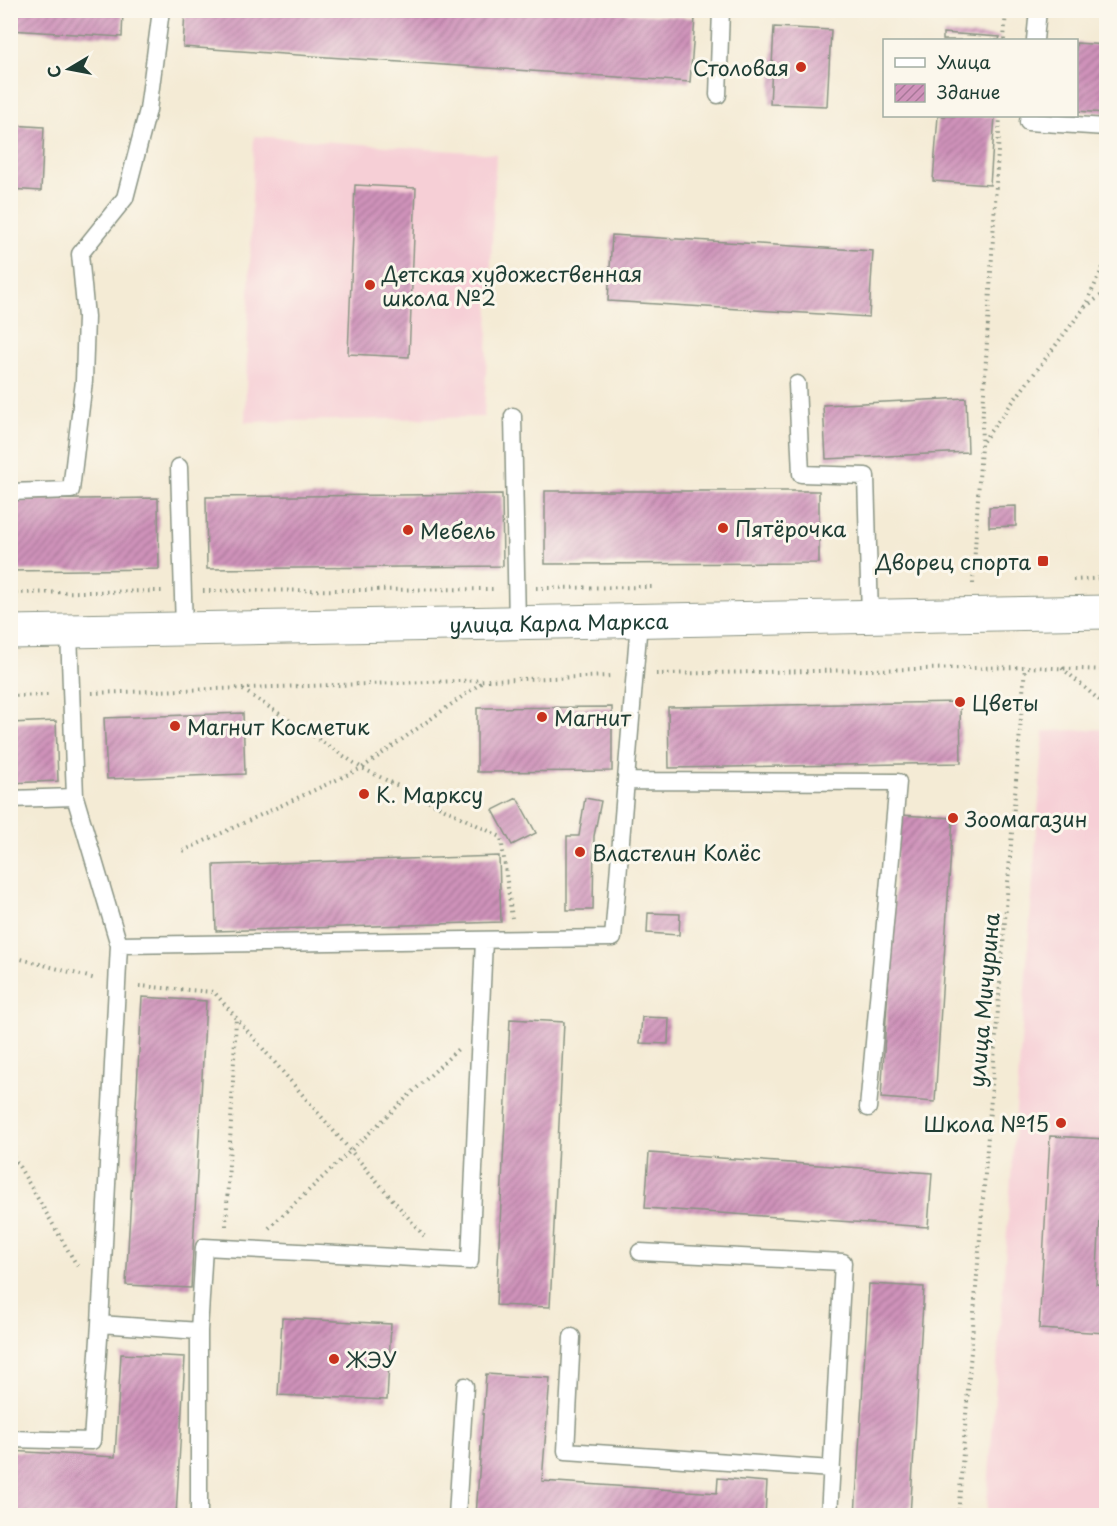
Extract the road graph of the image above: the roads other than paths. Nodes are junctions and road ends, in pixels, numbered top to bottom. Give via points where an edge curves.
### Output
1 (161, 10) edge
2 (721, 10) edge
3 (1038, 10) edge
4 (1035, 39) edge
5 (718, 95) dead end
6 (1029, 117) edge
7 (1107, 127) edge
8 (797, 384) dead end
9 (513, 416) dead end
10 (179, 467) dead end
11 (10, 492) edge
12 (1107, 612) edge
13 (870, 617) junction
14 (639, 622) junction
15 (517, 624) junction
16 (184, 628) junction
17 (10, 632) edge
18 (69, 632) junction
19 (627, 781) junction
20 (75, 796) junction
21 (10, 799) edge
22 (484, 940) junction
23 (118, 945) junction
24 (868, 1108) dead end
25 (640, 1252) dead end
26 (100, 1315) junction
27 (199, 1331) junction
28 (572, 1337) dead end
29 (465, 1386) dead end
30 (10, 1439) edge
31 (832, 1468) junction
32 (199, 1515) edge
33 (457, 1515) edge
34 (829, 1515) edge

1 - 11 lane via 148,110 125,198 80,254 86,317 84,381 71,490
2 - 5 lane
3 - 4 lane
6 - 7 lane via 1028,122
8 - 13 lane via 801,474 866,476
9 - 15 lane
10 - 16 lane
12 - 13 street, улица Карла Маркса
13 - 14 street, улица Карла Маркса
14 - 15 street, улица Карла Маркса
14 - 19 lane
15 - 16 street, улица Карла Маркса
16 - 18 street, улица Карла Маркса
17 - 18 street, улица Карла Маркса
18 - 20 lane
19 - 22 lane via 614,938
19 - 24 lane via 898,782
20 - 21 lane
20 - 23 lane
22 - 23 lane
22 - 27 lane via 470,1261 204,1247
23 - 26 lane
25 - 31 lane via 843,1262
26 - 27 lane
26 - 30 lane via 92,1441
27 - 32 lane
28 - 31 lane via 566,1451
29 - 33 lane
31 - 34 lane

